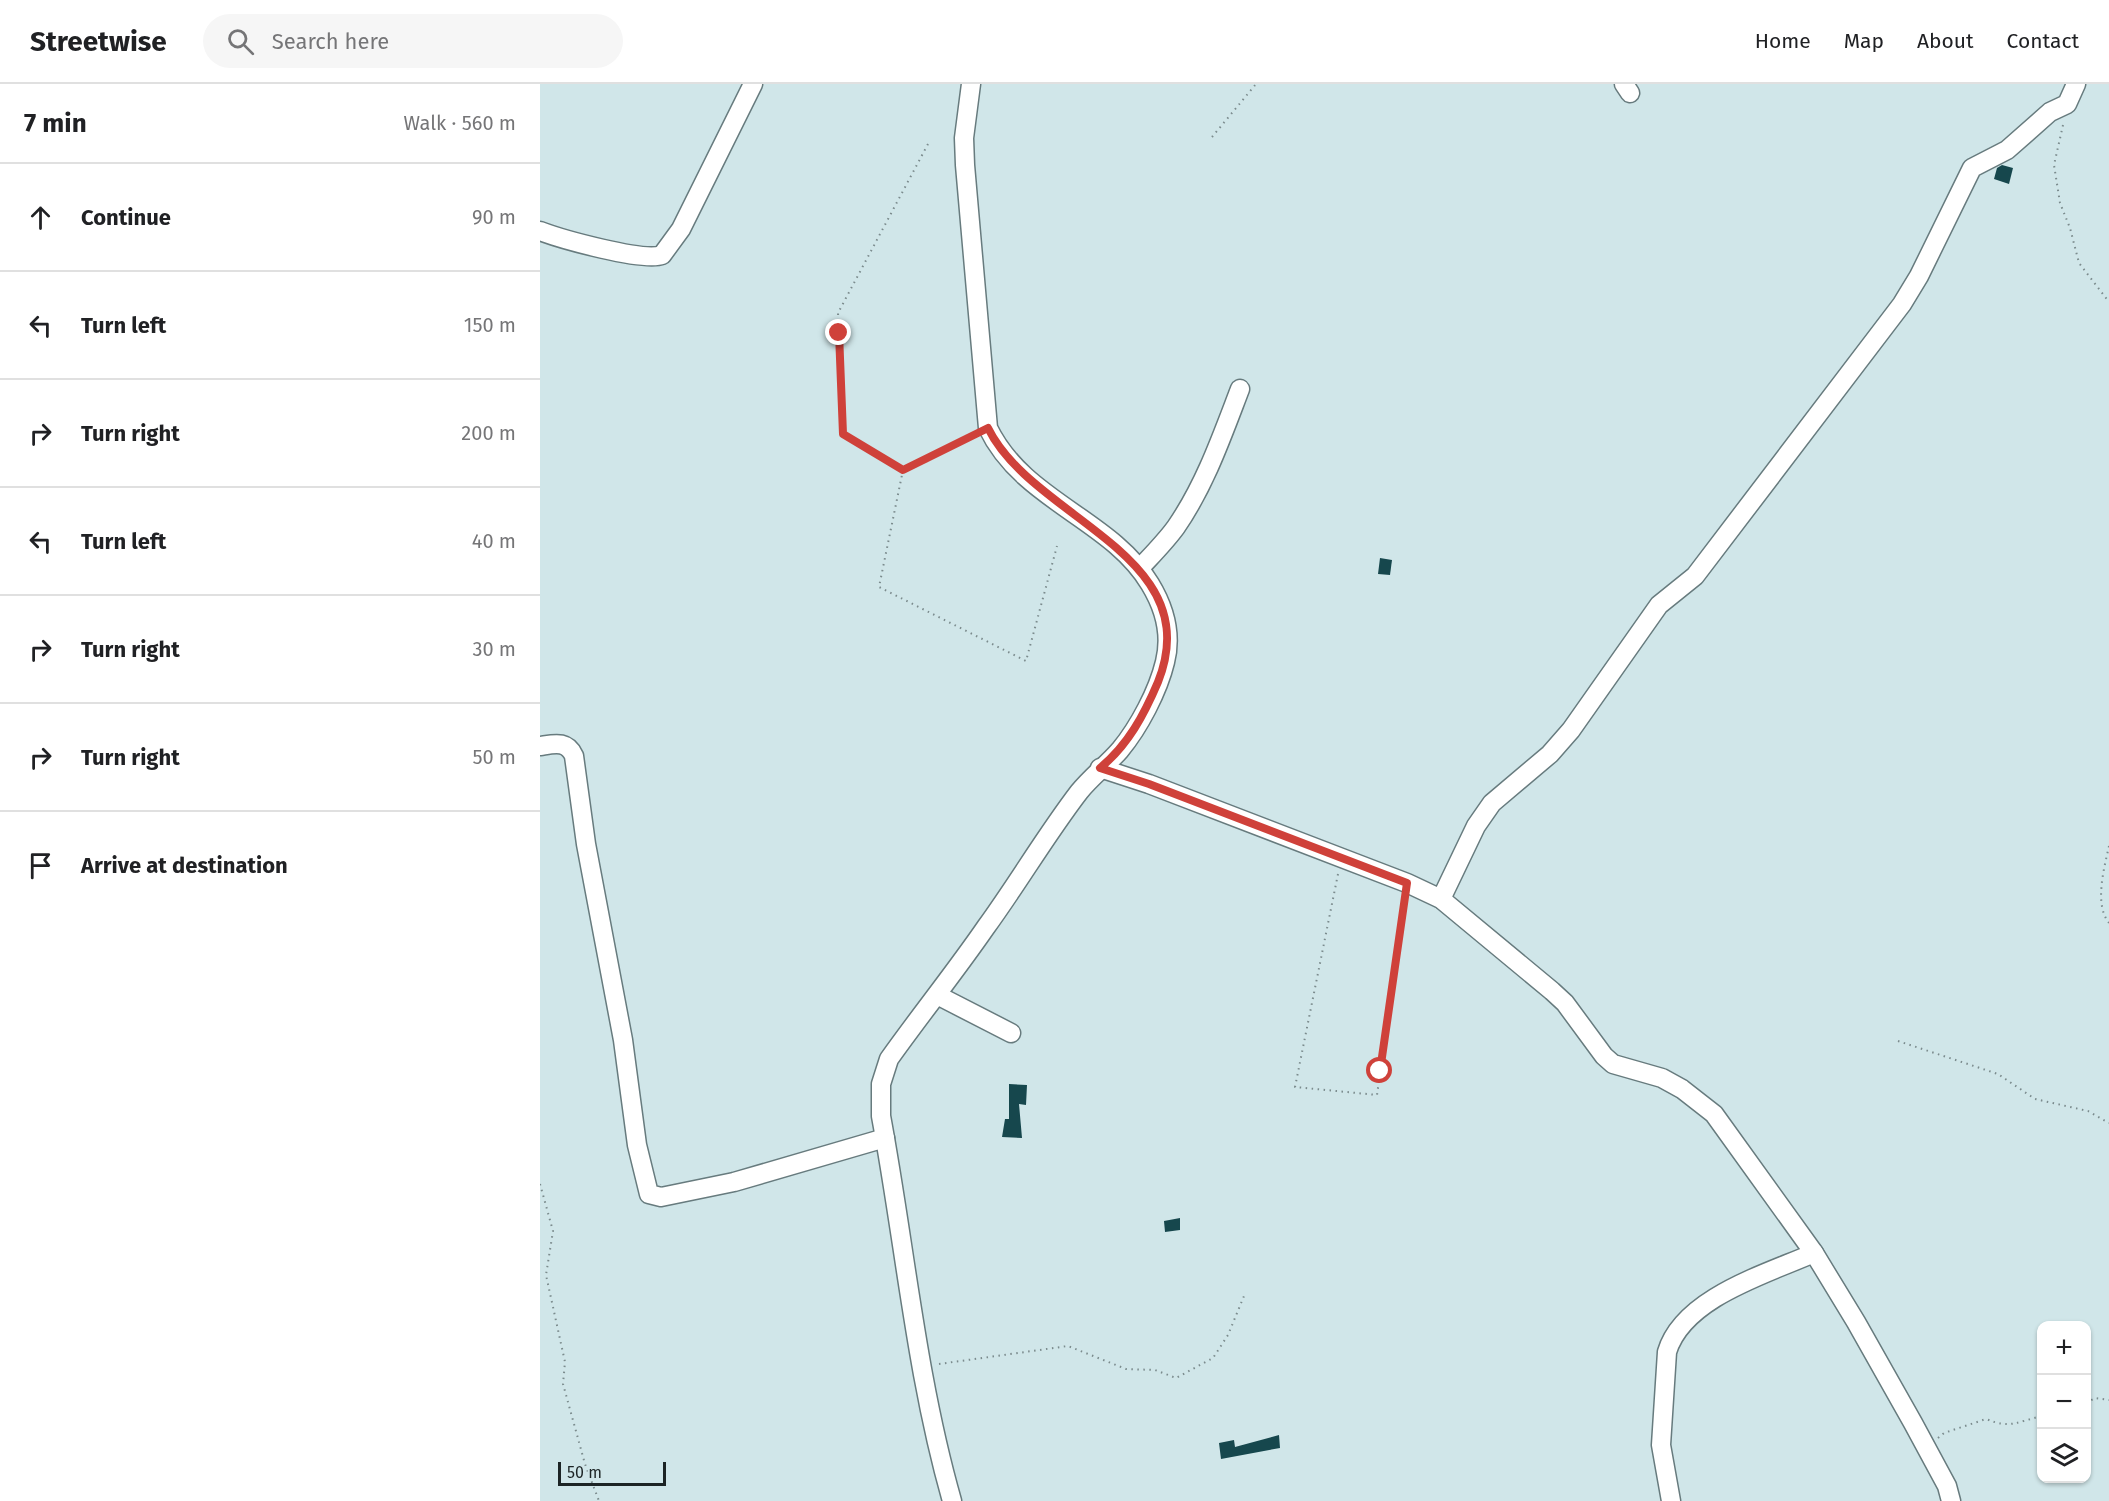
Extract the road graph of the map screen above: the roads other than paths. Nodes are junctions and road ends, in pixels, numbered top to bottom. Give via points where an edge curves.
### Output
1 (753, 84) edge
2 (971, 84) edge
3 (2076, 84) edge
4 (540, 231) edge
5 (1240, 389) dead end
6 (1140, 568) junction
7 (540, 746) edge
8 (1100, 768) junction
9 (1441, 899) junction
10 (937, 995) junction
11 (1011, 1034) dead end
12 (885, 1138) junction
13 (1814, 1253) junction
14 (952, 1501) edge
15 (1671, 1501) edge
16 (1951, 1501) edge

1 - 4 street via 677,237 662,255 578,243
2 - 6 street via 965,165 988,428 1014,467
3 - 9 street via 2067,104 2050,112 2007,150 1972,168 1902,304 1695,576 1659,605 1561,742 1492,803 1476,826
5 - 6 street via 1197,492 1176,527
6 - 8 street via 1166,622 1165,663 1129,739
7 - 12 street via 563,744 574,756 637,1145 649,1194 661,1197 734,1182
8 - 9 street via 1341,856
8 - 10 street
9 - 13 street via 1565,1003 1613,1064 1662,1078 1714,1114
10 - 11 street
10 - 12 street via 889,1059 881,1084
12 - 14 street via 921,1367 935,1442
13 - 15 street via 1708,1302 1684,1321 1670,1341 1661,1445
13 - 16 street via 1947,1486

